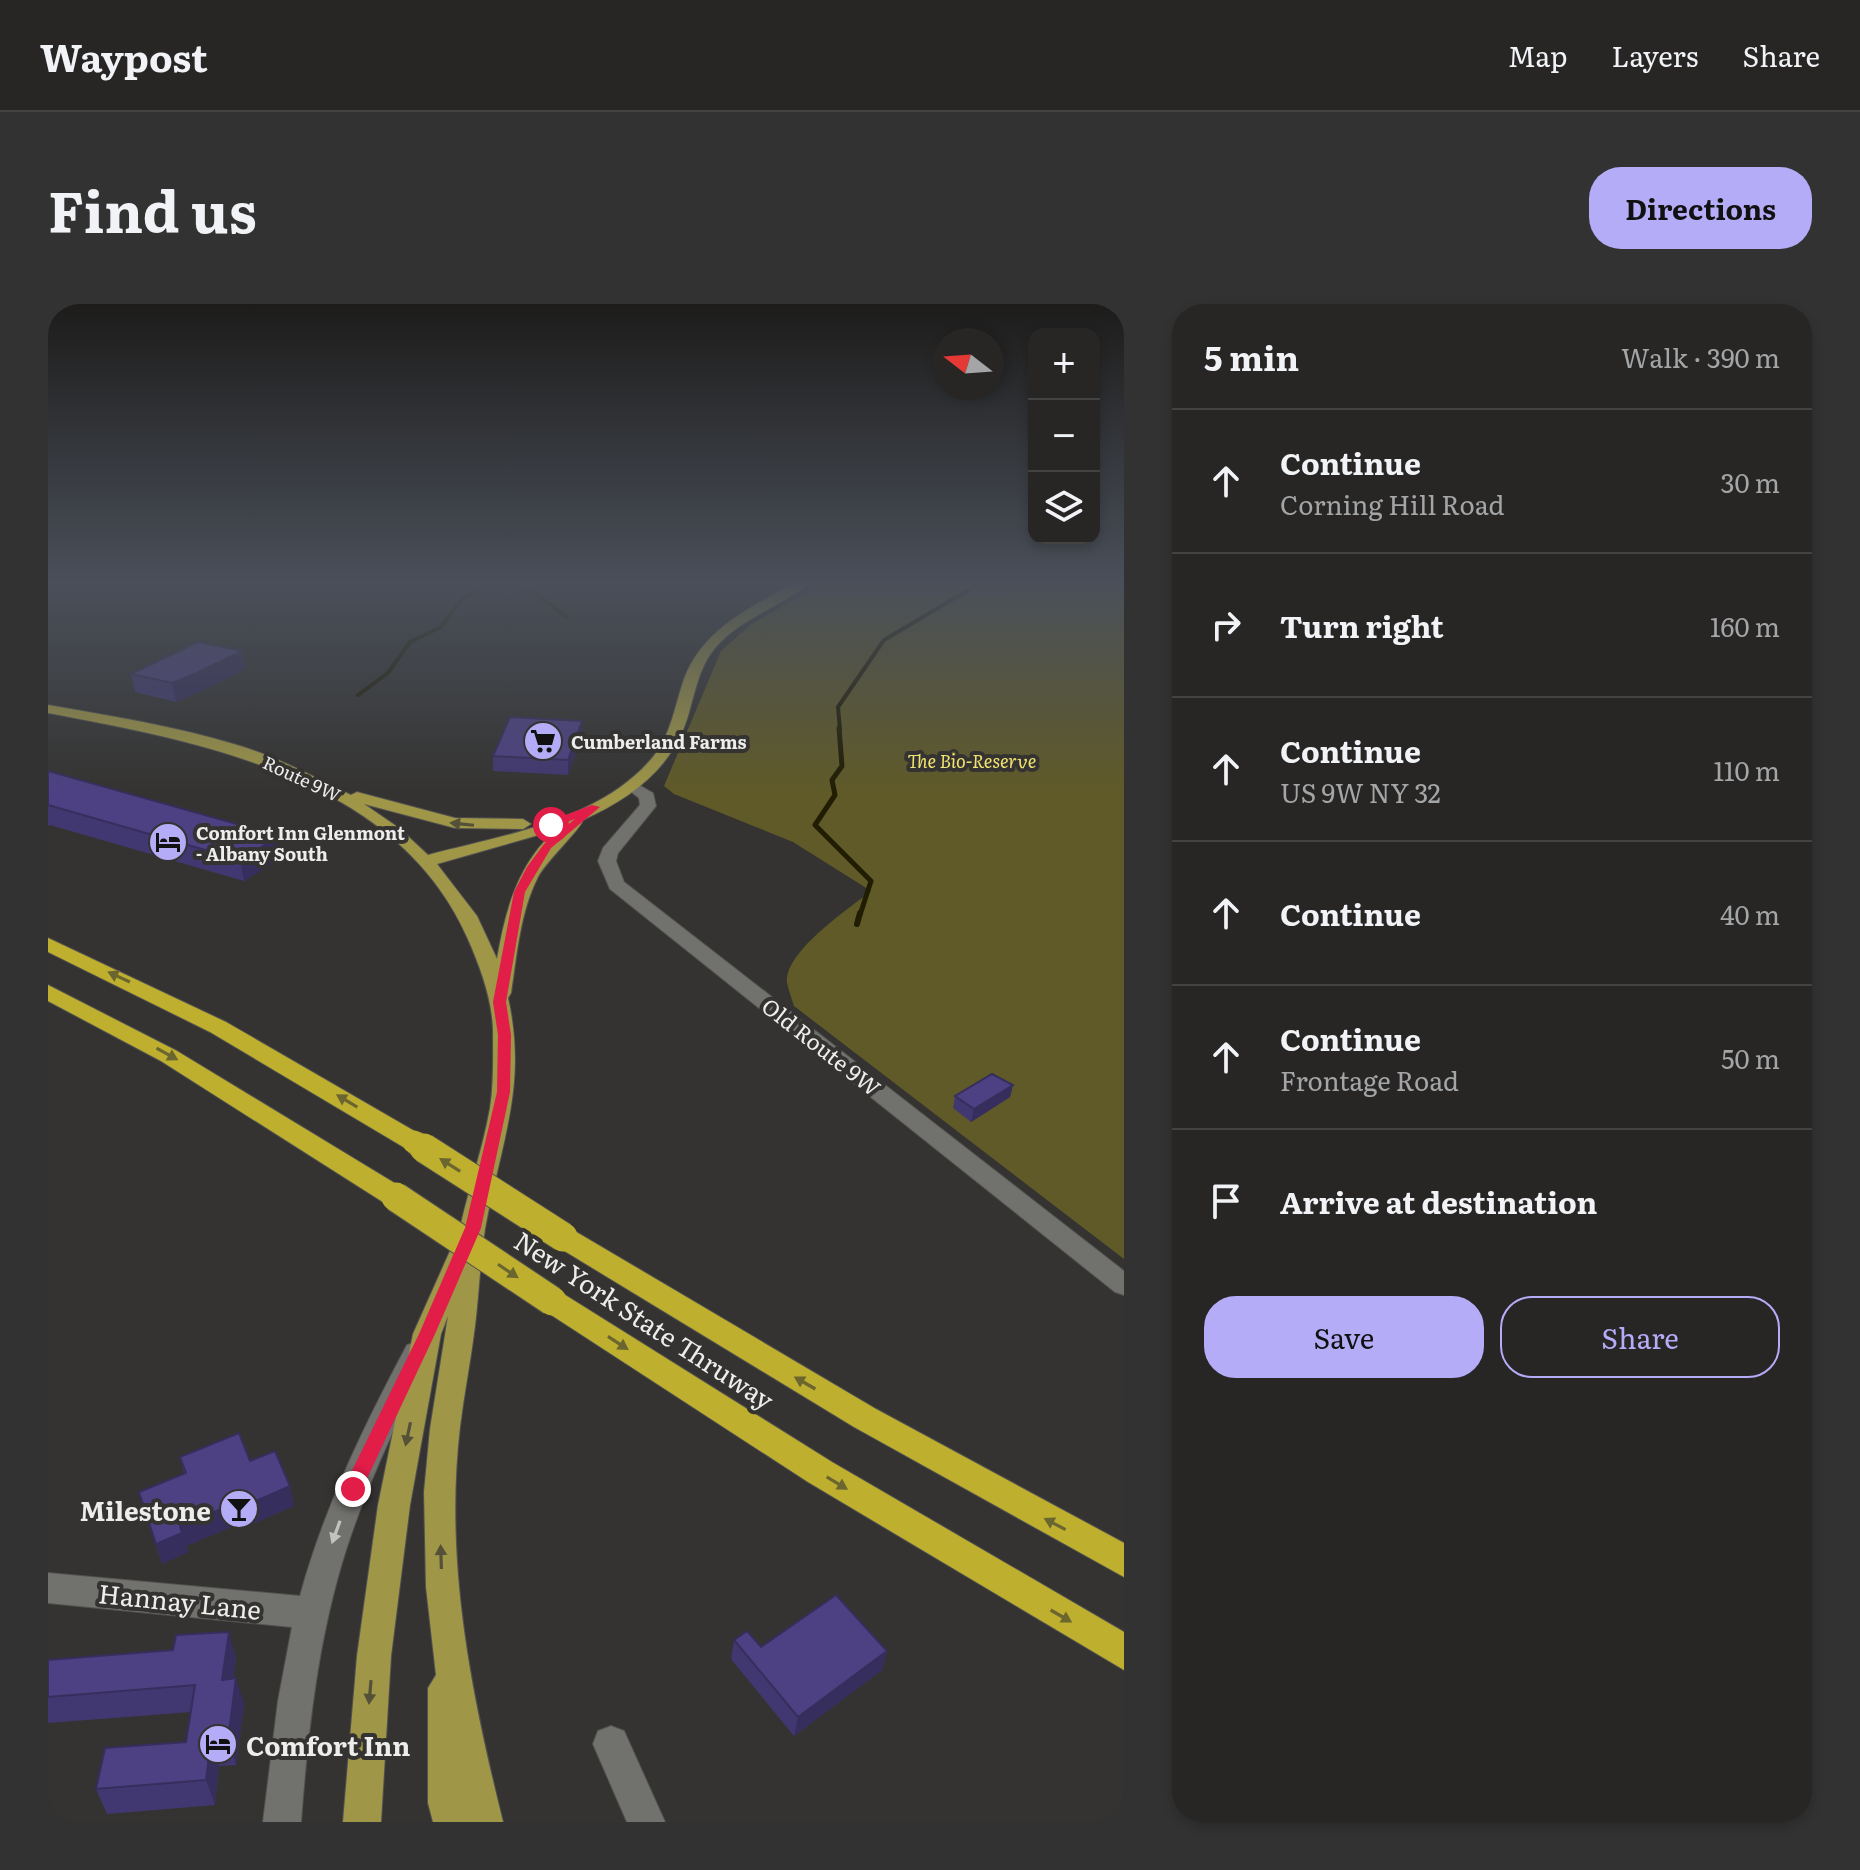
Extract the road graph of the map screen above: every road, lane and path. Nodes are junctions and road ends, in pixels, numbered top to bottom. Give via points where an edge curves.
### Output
1 (705, 653) edge
2 (48, 709) edge
3 (324, 786) junction
4 (632, 786) junction
5 (595, 807) junction
6 (568, 819) junction
7 (427, 861) junction
8 (48, 944) edge
9 (48, 992) edge
10 (500, 1002) junction
11 (473, 1228) junction
12 (1124, 1285) edge
13 (427, 1334) junction
14 (1124, 1561) edge
15 (48, 1588) edge
16 (312, 1613) junction
17 (446, 1635) junction
18 (1124, 1652) edge
19 (611, 1744) dead end
20 (282, 1822) edge
21 (362, 1822) edge
22 (452, 1822) edge
23 (484, 1822) edge
24 (646, 1822) edge

1 - 4 main road via 669,745
2 - 3 main road, Route 9W via 208,741
6 -> 3 main road via 499,826 455,823
3 - 7 main road, Route 9W via 370,813
4 - 5 main road
4 - 12 street, Old Route 9W via 647,796 648,806 609,852 616,885
5 - 6 main road
5 - 10 main road via 548,846 525,880
6 - 7 main road
7 - 10 main road, Route 9W via 473,925
14 -> 8 highway, New York State Thruway, bridge via 865,1418 218,1027
9 -> 18 highway, New York State Thruway, bridge via 181,1063 820,1472
10 - 11 main road via 503,1092
11 - 13 main road
17 -> 11 main road via 440,1537 443,1450
13 -> 16 street via 353,1489
13 -> 21 main road via 383,1577
15 - 16 street, Hannay Lane
16 - 20 street
17 - 22 main road via 447,1803
17 - 23 main road
19 - 24 street

